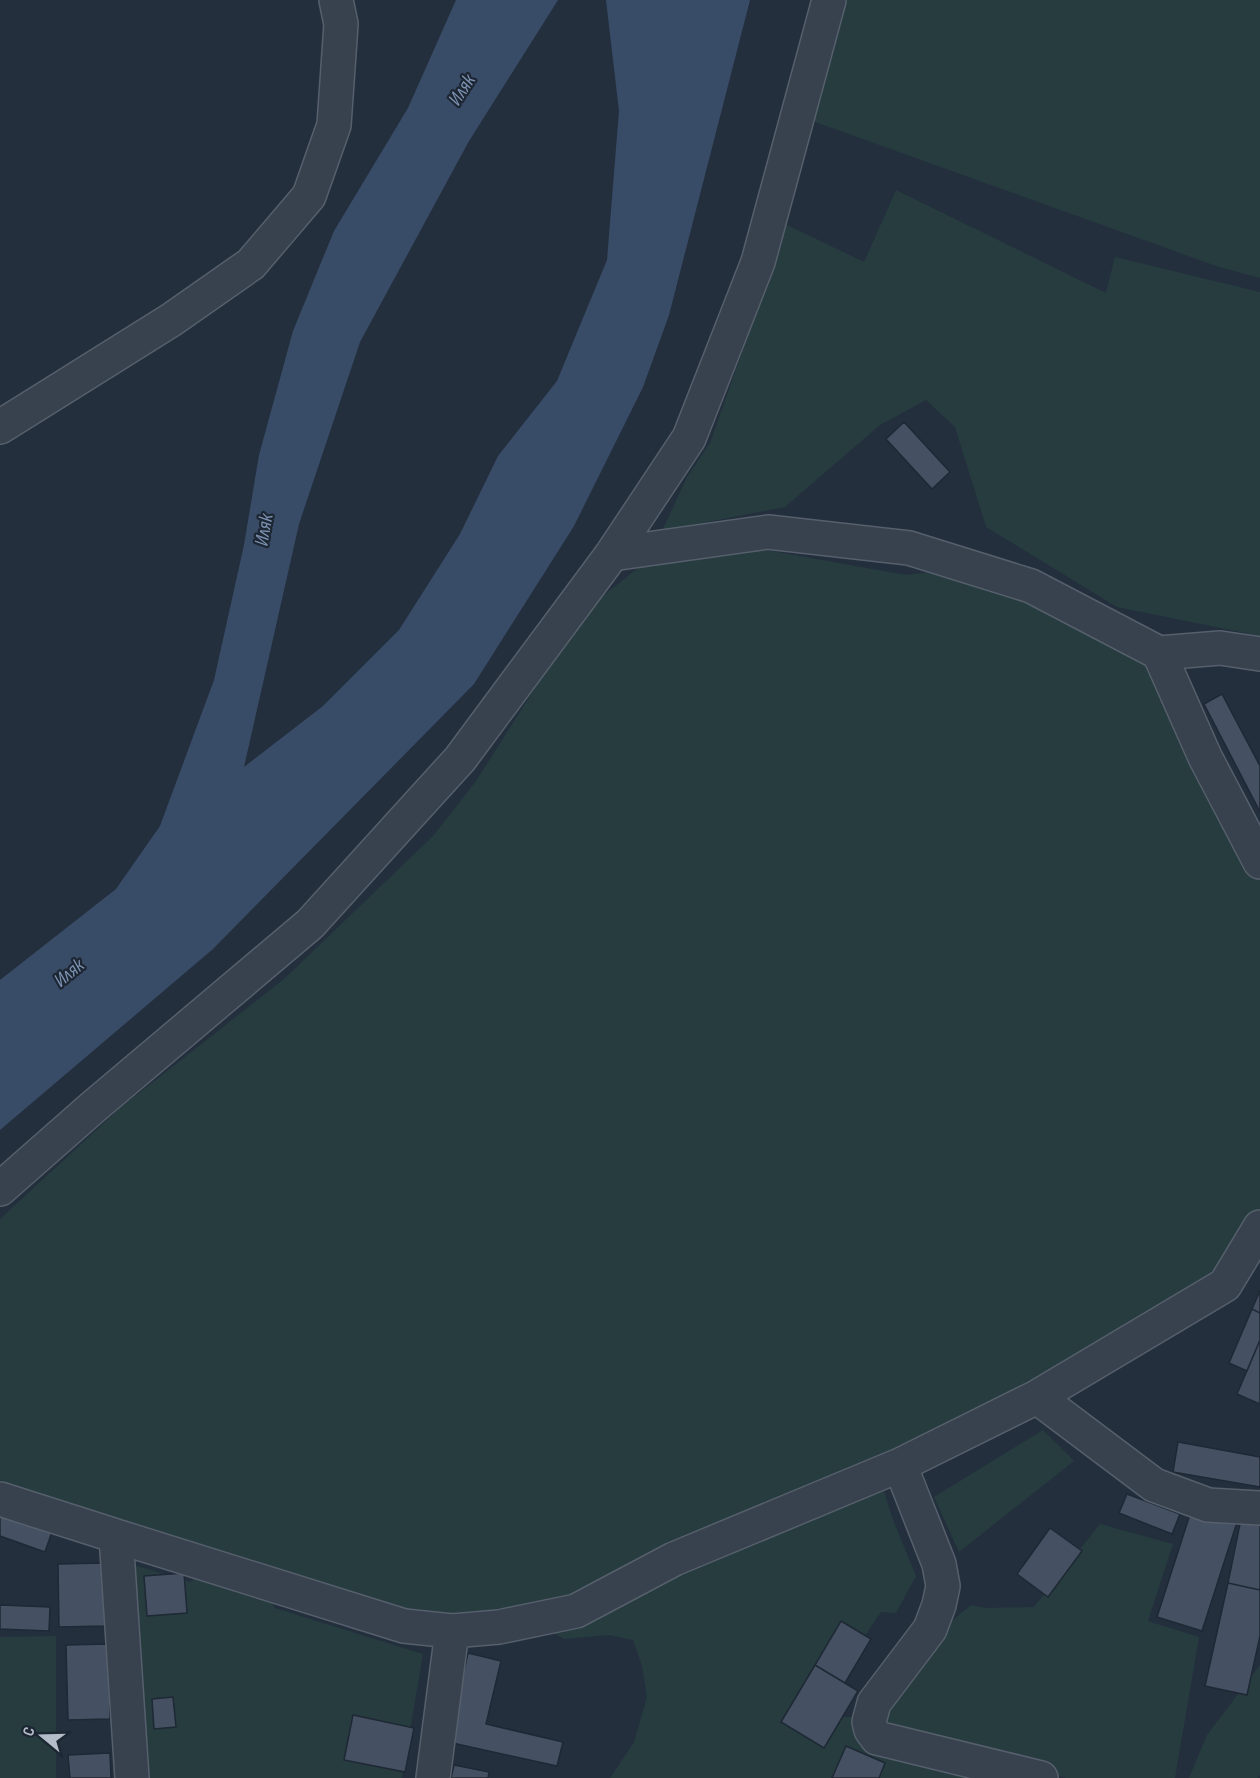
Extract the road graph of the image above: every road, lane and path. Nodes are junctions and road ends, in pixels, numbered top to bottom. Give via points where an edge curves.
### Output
1 (336, 0) edge
2 (829, 0) edge
3 (0, 427) edge
4 (612, 554) junction
5 (1158, 652) junction
6 (1260, 654) edge
7 (1260, 862) edge
8 (0, 1189) edge
9 (1260, 1227) edge
10 (1037, 1397) junction
11 (900, 1466) junction
12 (0, 1499) edge
13 (1260, 1508) edge
14 (116, 1536) junction
15 (452, 1631) junction
16 (132, 1778) edge
17 (433, 1778) edge
18 (1041, 1778) edge

1 - 3 lane via 341,24 334,125 309,196 250,264 171,320
2 - 4 lane via 754,273 689,438
4 - 5 lane via 768,532 909,548 1031,586
4 - 8 lane via 460,759 310,924
5 - 6 lane via 1220,648
5 - 7 lane via 1205,757
9 - 10 lane via 1225,1285
10 - 11 lane
10 - 13 lane via 1154,1485 1208,1505
11 - 15 lane via 674,1559 576,1611 499,1627
11 - 18 lane via 939,1564 943,1586 930,1629 874,1703 871,1730 877,1738
12 - 14 lane
14 - 15 lane via 404,1626
14 - 16 lane
15 - 17 lane

